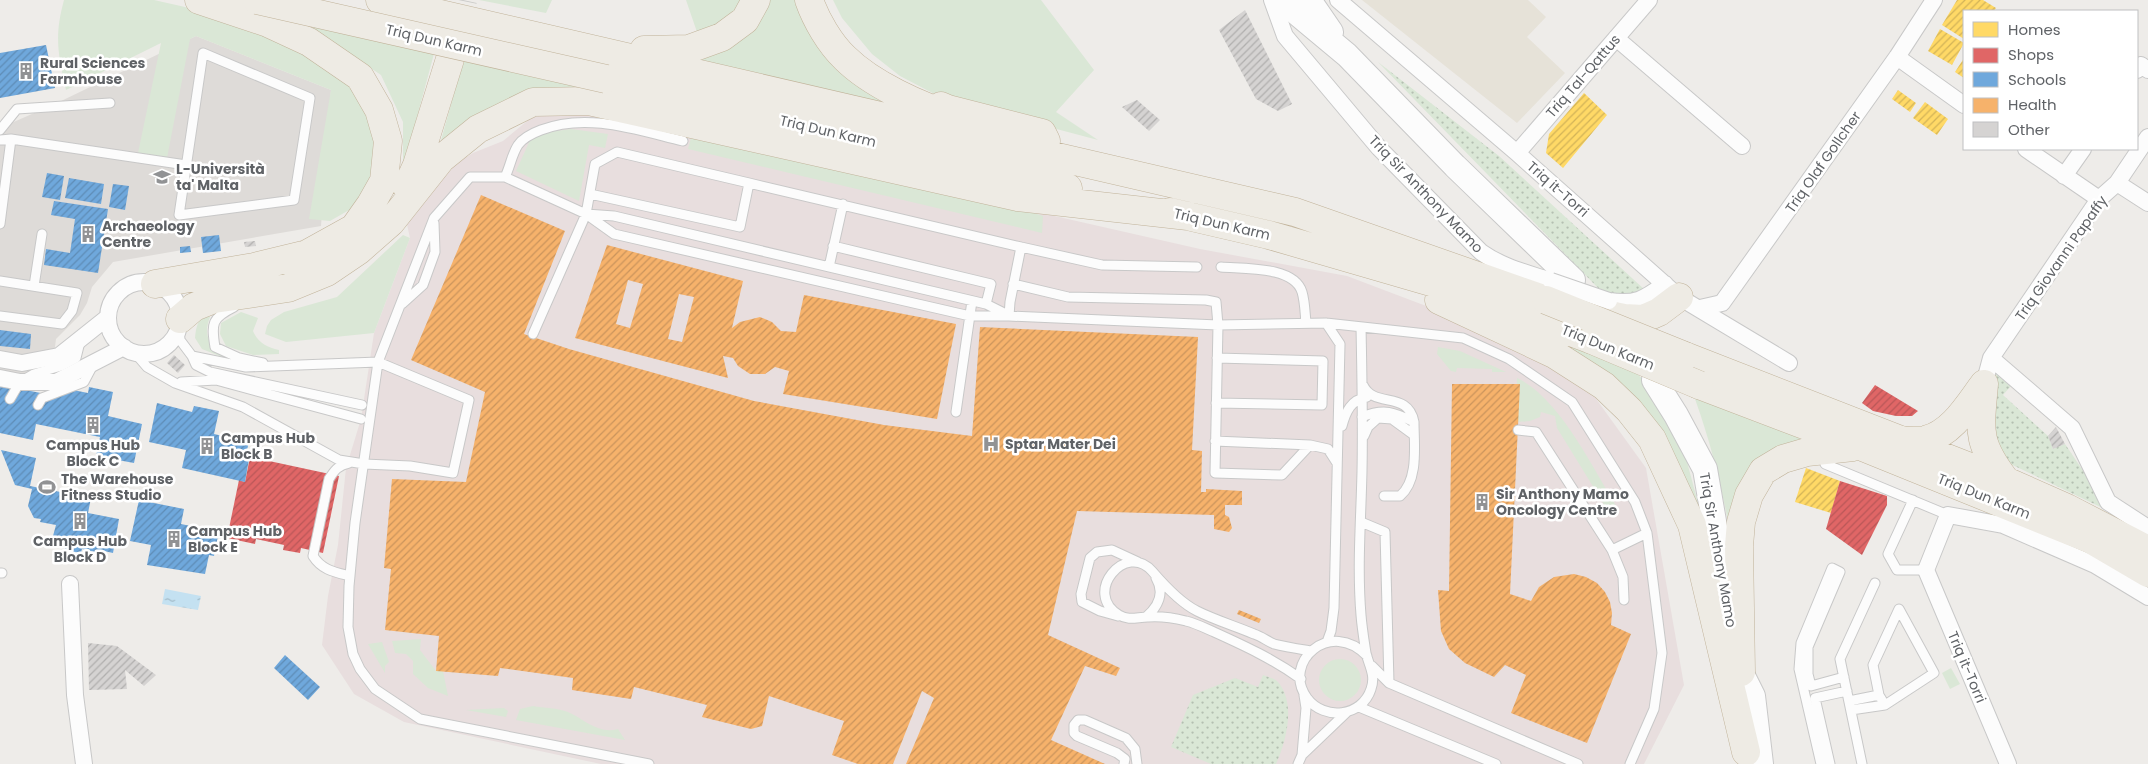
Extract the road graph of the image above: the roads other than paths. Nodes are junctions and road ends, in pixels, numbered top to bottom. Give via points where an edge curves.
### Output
1 (199, 0) edge
2 (257, 0) edge
3 (380, 0) edge
4 (756, 0) edge
5 (808, 0) edge
6 (822, 0) edge
7 (1272, 0) edge
8 (1281, 0) edge
9 (1309, 0) edge
10 (1338, 0) edge
11 (1648, 0) edge
12 (1934, 0) edge
13 (522, 32) junction
14 (1616, 38) junction
15 (1346, 55) junction
16 (1897, 57) junction
17 (450, 59) tunnel mouth
18 (2138, 69) edge
19 (2148, 70) edge
20 (110, 103) dead end
21 (1963, 104) edge
22 (0, 130) edge
23 (2148, 137) edge
24 (11, 139) junction
25 (0, 140) edge
26 (683, 141) dead end
27 (1046, 141) junction
28 (1742, 146) dead end
29 (2027, 150) edge
30 (2082, 150) edge
31 (1517, 153) junction
32 (417, 165) junction
33 (186, 166) junction
34 (2064, 176) junction
35 (505, 177) junction
36 (749, 183) junction
37 (2117, 183) junction
38 (590, 194) junction
39 (2099, 199) junction
40 (843, 204) junction
41 (2148, 204) edge
42 (1295, 212) junction
43 (586, 214) junction
44 (1188, 216) junction
45 (434, 218) junction
46 (391, 222) junction
47 (0, 224) edge
48 (740, 227) junction
49 (354, 228) junction
50 (42, 234) dead end
51 (738, 245) junction
52 (833, 246) junction
53 (1021, 247) junction
54 (1350, 258) junction
55 (828, 267) junction
56 (1197, 267) dead end
57 (1221, 267) dead end
58 (0, 281) edge
59 (155, 284) junction
60 (1013, 284) junction
61 (34, 286) junction
62 (1557, 287) junction
63 (261, 292) junction
64 (1681, 296) junction
65 (972, 301) junction
66 (986, 304) junction
67 (400, 306) junction
68 (0, 316) edge
69 (108, 316) junction
70 (970, 316) junction
71 (1009, 316) junction
72 (180, 323) junction
73 (1306, 323) junction
74 (1326, 324) junction
75 (1218, 325) junction
76 (1361, 326) junction
77 (533, 334) dead end
78 (81, 338) junction
79 (130, 350) junction
80 (192, 356) junction
81 (1217, 358) junction
82 (0, 359) edge
83 (378, 362) junction
84 (1789, 362) dead end
85 (94, 363) junction
86 (278, 366) junction
87 (1988, 371) junction
88 (0, 378) edge
89 (1654, 380) dead end
90 (20, 382) junction
91 (175, 383) junction
92 (1362, 383) junction
93 (1372, 396) junction
94 (1362, 398) junction
95 (10, 399) dead end
96 (1216, 402) junction
97 (38, 405) dead end
98 (362, 405) dead end
99 (956, 412) dead end
100 (1362, 417) junction
101 (360, 419) dead end
102 (1414, 422) junction
103 (1518, 430) dead end
104 (1414, 434) junction
105 (1338, 438) junction
106 (1363, 438) junction
107 (1216, 441) junction
108 (1901, 441) junction
109 (1310, 445) junction
110 (1860, 446) junction
111 (354, 462) junction
112 (1336, 463) junction
113 (364, 464) junction
114 (1826, 464) dead end
115 (2006, 481) junction
116 (1384, 496) dead end
117 (1913, 500) junction
118 (1948, 515) junction
119 (1361, 522) junction
120 (2148, 528) edge
121 (1647, 533) junction
122 (1612, 550) junction
123 (2148, 550) edge
124 (1140, 563) junction
125 (1926, 570) junction
126 (1153, 572) junction
127 (2148, 573) edge
128 (350, 576) junction
129 (1875, 583) dead end
130 (70, 584) dead end
131 (2148, 597) edge
132 (1624, 600) dead end
133 (1146, 616) junction
134 (1123, 617) junction
135 (1327, 642) junction
136 (1311, 651) junction
137 (1367, 656) junction
138 (1372, 666) junction
139 (1741, 672) junction
140 (1844, 677) junction
141 (1389, 683) junction
142 (1301, 684) junction
143 (1847, 691) junction
144 (1879, 695) junction
145 (1885, 705) junction
146 (1359, 706) junction
147 (1850, 706) junction
148 (1347, 712) junction
149 (1302, 755) junction
150 (1751, 760) edge
151 (84, 764) edge
152 (649, 764) edge
153 (1124, 764) edge
154 (1137, 764) edge
155 (1298, 764) edge
156 (1496, 764) edge
157 (1578, 764) edge
158 (1630, 764) edge
159 (1820, 764) edge
160 (1830, 764) edge
161 (1862, 764) edge
162 (2008, 764) edge

1 - 49 highway via 268,23 309,42 360,77 380,110 388,141 384,181
2 - 44 highway, Triq Dun Karm, bridge
3 - 13 highway, Triq Dun Karm
4 - 13 highway via 745,20 722,37 689,49 644,50 559,33
5 - 27 highway via 844,58 870,78 930,110
6 - 27 highway via 827,12 857,52 896,82 948,109 1042,133
7 - 62 street, Triq Sir Anthony Mamo via 1285,36 1379,148 1481,252 1504,266
8 - 15 main road, Triq Sir Anthony Mamo
9 - 15 main road
10 - 31 street, Triq it-Torri
11 - 14 street, Triq Tal-Qattus
12 - 16 street, Triq Olaf Gollcher
13 - 42 highway, Triq Dun Karm
14 - 28 street
14 - 31 street, Triq Tal-Qattus
15 - 62 main road, Triq Sir Anthony Mamo via 1455,166
16 - 21 street
16 - 64 street, Triq Olaf Gollcher via 1722,303
17 - 32 highway
18 - 19 street via 2141,65
20 - 22 lane via 17,108
23 - 37 street, Triq Giovanni Papaffy
24 - 25 lane
24 - 33 lane
24 - 47 lane
26 - 35 lane via 612,124 581,121 555,124 533,133 519,144
27 - 42 highway via 1270,196
29 - 34 street
30 - 34 street
31 - 64 street, Triq it-Torri
32 - 46 highway
32 - 49 highway via 378,209
33 - 33 lane via 203,52 310,98 294,200 179,215
34 - 39 street
35 - 43 lane
35 - 45 lane via 470,177
36 - 38 lane via 618,152 595,164
36 - 40 lane
36 - 48 lane
37 - 39 street, Triq Giovanni Papaffy
37 - 41 street
38 - 43 lane
38 - 48 lane
39 - 87 street, Triq Giovanni Papaffy
40 - 52 lane
40 - 53 lane
42 - 62 highway, Triq Dun Karm
43 - 51 lane via 614,216
43 - 70 lane via 614,234
43 - 77 lane
44 - 46 highway via 1018,197 589,101 533,102 478,129 441,159
44 - 54 highway, Triq Dun Karm
45 - 67 lane
45 - 67 lane via 435,252 424,286
46 - 63 highway via 358,251 327,272 288,288
48 - 51 lane
49 - 59 highway via 307,254
50 - 61 lane
51 - 55 lane
52 - 55 lane
52 - 66 lane via 991,284
53 - 56 lane via 1102,265
53 - 60 lane
54 - 110 highway, Triq Dun Karm, bridge via 1462,291
54 - 150 highway via 1554,354 1604,386 1629,410 1652,439 1692,525
55 - 65 lane
57 - 73 lane via 1274,271 1291,277 1302,291
58 - 61 lane
59 - 69 street via 136,283 125,287 116,295
59 - 72 street via 174,298 179,308
60 - 71 lane
60 - 75 lane via 1068,297 1216,302
61 - 68 lane via 77,293 72,311 62,324
62 - 64 street, Triq Sir Anthony Mamo, bridge via 1625,304
62 - 64 highway via 1624,318 1643,319
62 - 108 highway, Triq Dun Karm, bridge via 1685,356
63 - 72 highway via 214,299 194,306
63 - 86 lane via 218,315 212,328 215,347 239,358
64 - 84 street, Triq it-Torri
65 - 66 lane
65 - 70 lane
66 - 71 lane
67 - 83 lane
69 - 78 street
69 - 79 street via 114,337
70 - 71 lane
70 - 99 lane
71 - 75 lane
72 - 79 street via 169,344 160,350 149,353
72 - 80 lane via 180,340
73 - 74 lane
73 - 75 lane
74 - 76 lane
74 - 105 lane via 1340,344
75 - 81 lane
76 - 92 lane
76 - 121 lane via 1463,338 1509,359 1572,402 1635,502
78 - 82 street via 59,356 22,363
78 - 90 lane via 76,358
79 - 85 street
79 - 91 lane via 147,367
80 - 86 lane via 246,367
80 - 98 lane via 196,365 210,372
81 - 96 lane
81 - 96 lane via 1323,361 1322,405
83 - 86 lane
83 - 113 lane
83 - 113 lane via 468,400 453,472
85 - 90 street via 56,382
85 - 97 lane via 84,382 42,398
87 - 108 highway via 1957,418 1940,433 1926,440
87 - 115 highway via 1980,427 1983,444 1992,463
87 - 120 street via 2072,428 2108,502
88 - 90 street
89 - 139 main road, Triq Sir Anthony Mamo via 1676,414 1704,469
90 - 95 lane
91 - 101 lane via 216,380
91 - 111 lane via 244,406 339,460
92 - 93 lane
92 - 94 lane
93 - 94 lane
93 - 102 lane via 1397,401 1413,414
94 - 100 lane
94 - 105 lane via 1345,414
96 - 107 lane
100 - 102 lane via 1389,411
100 - 106 lane
102 - 104 lane
103 - 122 lane via 1536,432
104 - 106 lane via 1392,419 1378,418 1368,427
104 - 116 lane via 1412,478 1406,491 1400,496
105 - 112 lane
106 - 119 lane
107 - 109 lane
107 - 109 lane via 1215,473 1282,475
108 - 115 highway, Triq Dun Karm
109 - 112 lane via 1328,449
110 - 127 highway, Triq Dun Karm via 2090,539
110 - 139 highway via 1807,452 1783,459 1763,472 1749,495 1740,522
111 - 113 lane
111 - 128 lane via 342,464 329,479 313,556 330,572
112 - 135 lane via 1334,608
113 - 128 lane
114 - 117 lane, Triq Dun Karm
115 - 123 highway, Triq Dun Karm
117 - 118 lane, Triq Dun Karm
117 - 125 lane via 1888,554 1897,570
118 - 125 street
118 - 131 street, Triq Dun Karm via 2003,525 2095,565
119 - 137 lane via 1359,583
119 - 141 lane via 1385,532
121 - 122 lane
121 - 158 lane via 1662,653 1654,709
122 - 132 lane via 1623,577
124 - 126 lane
124 - 134 lane via 1131,562 1114,570 1105,587 1109,605
124 - 134 lane via 1112,550 1097,552 1090,558 1082,602
125 - 162 street, Triq it-Torri
126 - 133 lane via 1160,598
126 - 136 lane via 1196,610 1272,643
128 - 152 lane via 348,627 353,654 374,689 394,704 420,719
129 - 140 lane via 1840,659
130 - 151 street via 75,695
133 - 134 lane
133 - 142 lane via 1188,621 1276,661
135 - 136 lane
135 - 137 lane via 1345,641
136 - 142 lane via 1303,664
137 - 138 lane
138 - 141 lane
138 - 146 lane via 1371,690
139 - 150 main road, Triq Sir Anthony Mamo
140 - 143 lane
140 - 159 lane via 1811,686 1808,674 1808,647 1840,572 1832,568 1801,642 1799,669
141 - 157 lane
142 - 148 lane via 1306,697 1321,710
142 - 149 lane via 1306,708
143 - 147 lane
143 - 160 lane via 1815,698
144 - 145 lane
144 - 145 lane via 1873,665 1899,609 1934,674
144 - 147 lane
145 - 147 lane
146 - 148 lane
146 - 156 lane
147 - 161 lane
148 - 149 lane
149 - 155 lane
153 - 154 lane via 1125,759 1117,753 1076,736 1074,725 1078,720 1126,738 1135,749

